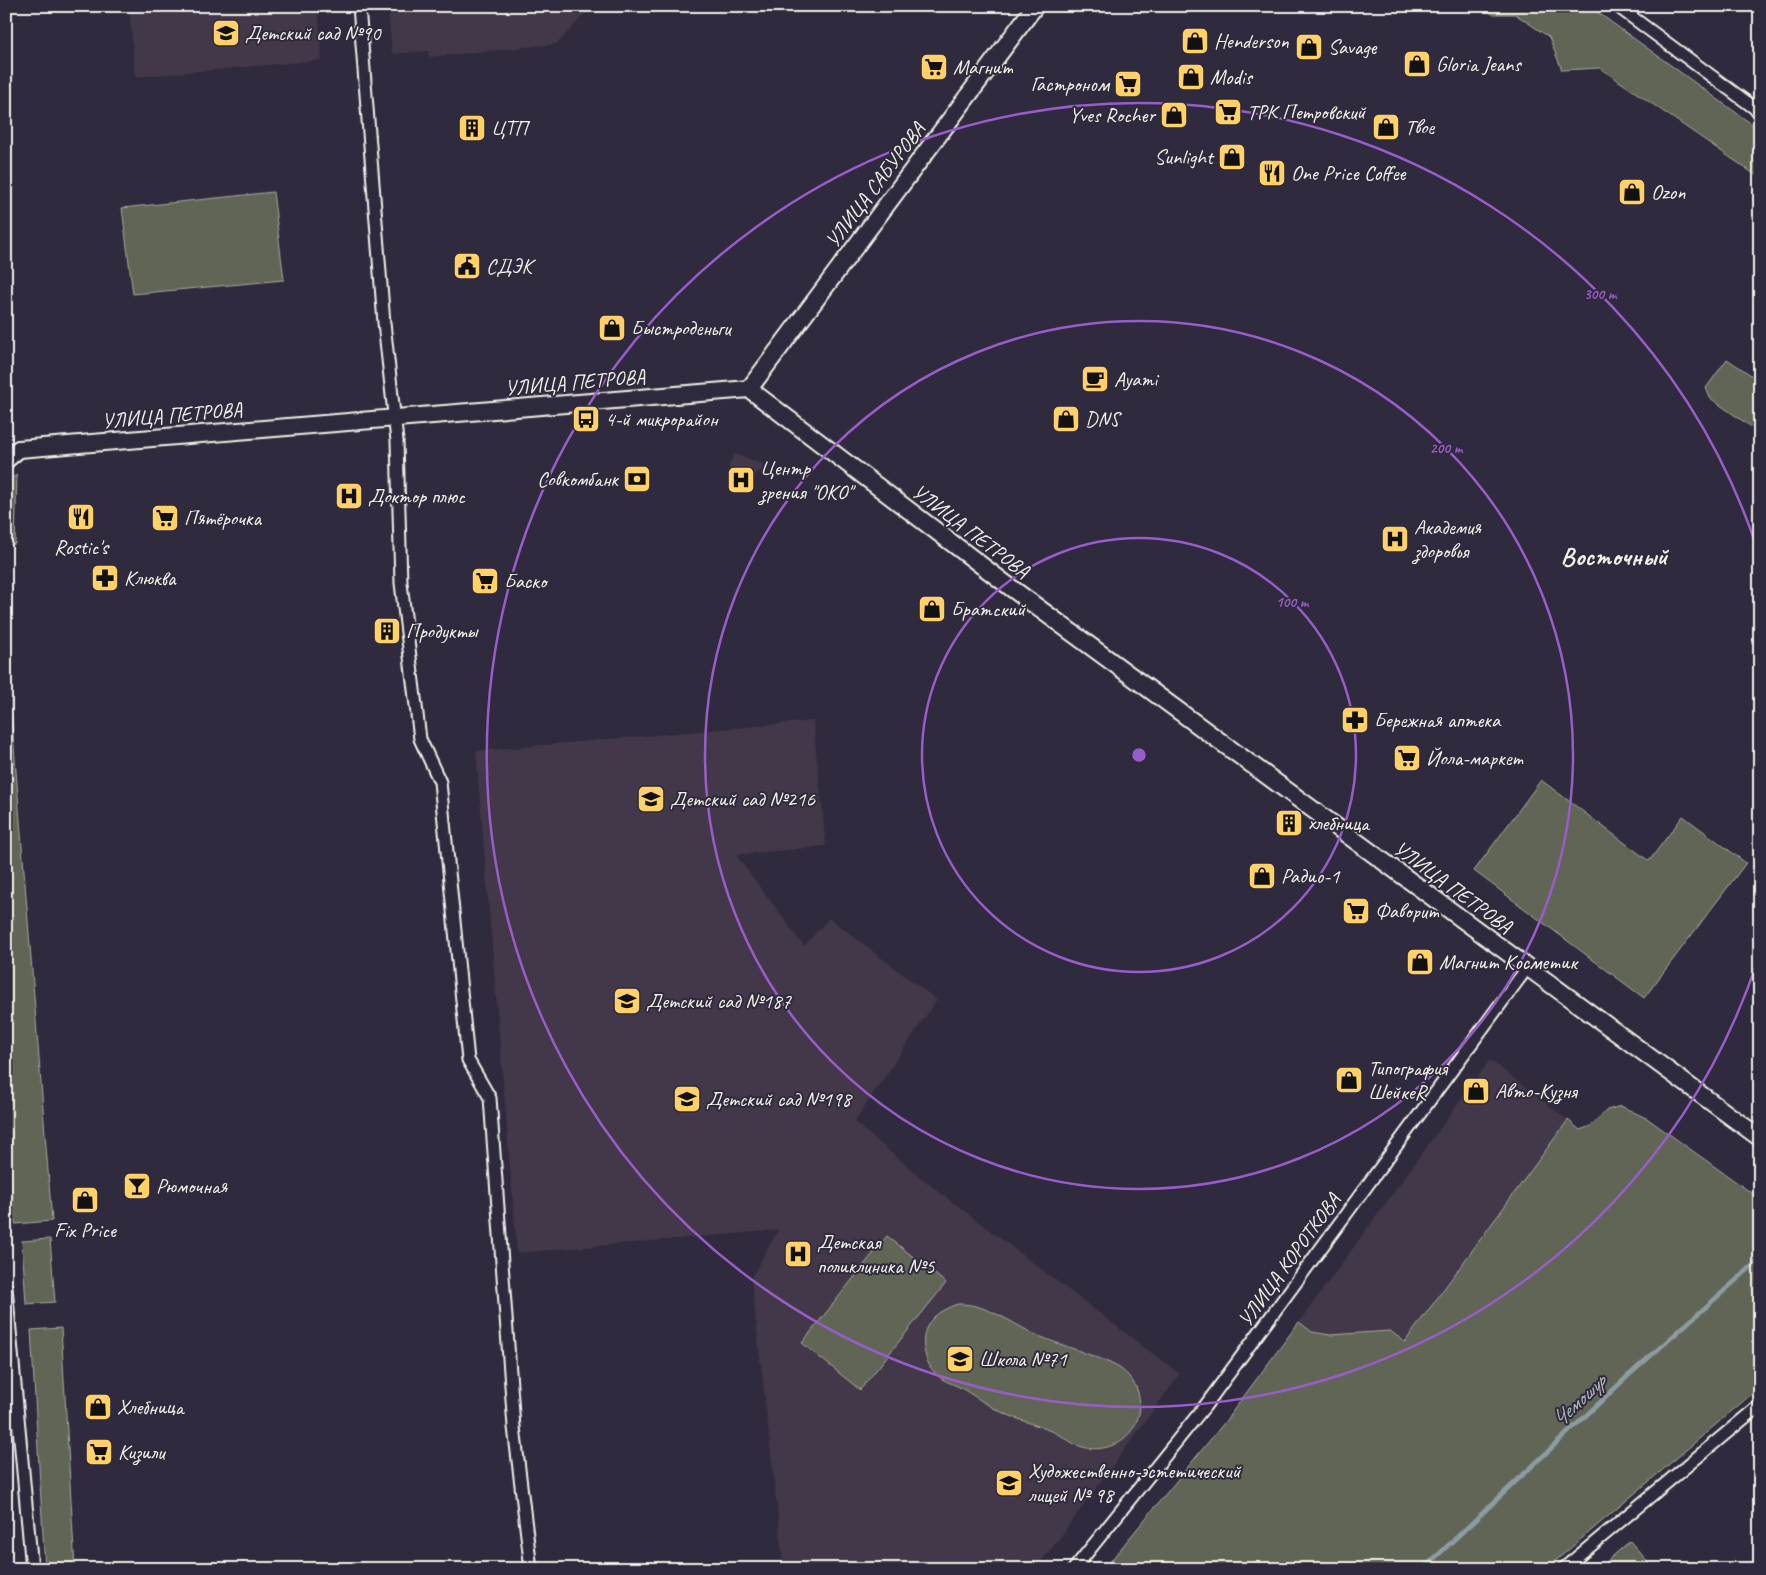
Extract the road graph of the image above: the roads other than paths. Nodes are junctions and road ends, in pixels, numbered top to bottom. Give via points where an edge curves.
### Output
1 (359, 6) edge
2 (1035, 6) edge
3 (1617, 6) edge
4 (1760, 112) edge
5 (750, 389) junction
6 (394, 418) junction
7 (12, 445) edge
8 (6, 460) edge
9 (1527, 968) junction
10 (1760, 1138) edge
11 (6, 1287) edge
12 (1760, 1405) edge
13 (32, 1569) edge
14 (531, 1569) edge
15 (1074, 1569) edge
16 (1564, 1569) edge

1 - 6 street
2 - 5 main road, УЛИЦА САБУРОВА
3 - 4 street
5 - 6 main road, УЛИЦА ПЕТРОВА
5 - 9 main road, УЛИЦА ПЕТРОВА via 1010,587
6 - 7 main road, УЛИЦА ПЕТРОВА
6 - 14 street via 401,583 420,739 440,782 468,1060 490,1098 514,1427
7 - 8 main road
9 - 10 main road, УЛИЦА ПЕТРОВА
9 - 15 street, УЛИЦА КОРОТКОВА via 1205,1406
11 - 13 street
12 - 16 street

